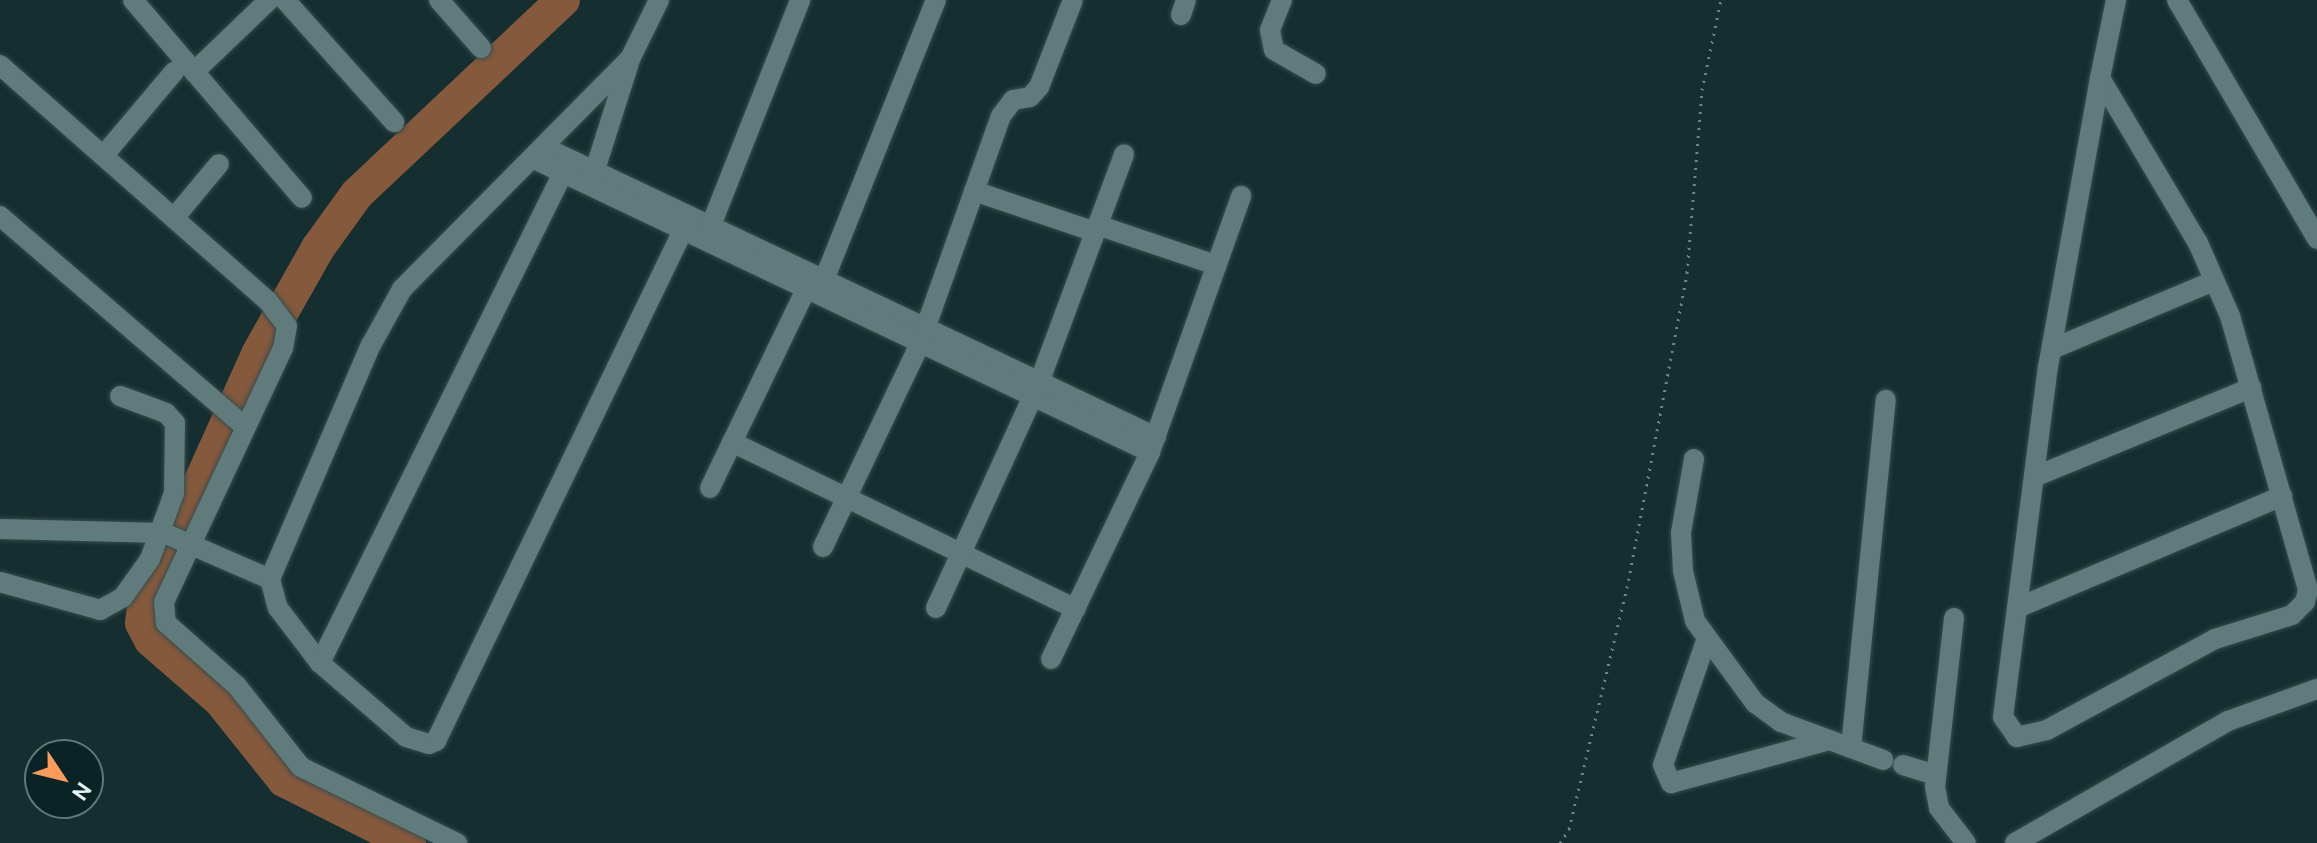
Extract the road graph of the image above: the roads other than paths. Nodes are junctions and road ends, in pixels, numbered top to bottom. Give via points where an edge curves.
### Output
1 (133, 0) edge
2 (269, 0) edge
3 (285, 0) edge
4 (439, 0) edge
5 (659, 0) edge
6 (800, 0) edge
7 (936, 0) edge
8 (1073, 0) edge
9 (1282, 0) edge
10 (2116, 0) edge
11 (2177, 0) edge
12 (481, 48) dead end
13 (630, 59) junction
14 (0, 65) edge
15 (184, 72) junction
16 (1316, 74) dead end
17 (2100, 78) junction
18 (394, 122) dead end
19 (540, 153) junction
20 (1124, 154) dead end
21 (104, 155) junction
22 (219, 164) dead end
23 (567, 166) junction
24 (595, 170) junction
25 (974, 191) junction
26 (1241, 196) dead end
27 (302, 198) dead end
28 (0, 216) edge
29 (174, 218) junction
30 (687, 223) junction
31 (1096, 228) junction
32 (708, 234) junction
33 (2317, 239) edge
34 (1216, 265) junction
35 (2214, 281) junction
36 (815, 286) junction
37 (922, 338) junction
38 (2052, 349) junction
39 (2251, 388) junction
40 (1036, 390) junction
41 (120, 396) dead end
42 (1886, 400) dead end
43 (240, 423) junction
44 (732, 442) junction
45 (1153, 445) junction
46 (1694, 459) dead end
47 (2034, 477) junction
48 (710, 488) dead end
49 (2282, 496) junction
50 (848, 500) junction
51 (0, 529) edge
52 (164, 533) junction
53 (193, 543) junction
54 (823, 547) dead end
55 (963, 555) junction
56 (2310, 568) edge
57 (270, 579) junction
58 (0, 582) edge
59 (936, 608) dead end
60 (2017, 608) junction
61 (1076, 609) junction
62 (1954, 618) dead end
63 (1707, 638) junction
64 (1051, 659) dead end
65 (320, 663) junction
66 (2317, 689) edge
67 (1829, 740) junction
68 (1851, 748) junction
69 (1936, 775) junction
70 (2044, 837) edge
71 (457, 843) edge
72 (1966, 843) edge
73 (2015, 843) edge

1 - 15 street
2 - 15 street
3 - 18 street
4 - 12 street
5 - 13 street
6 - 32 street
7 - 36 street
8 - 25 street via 1039,87 1030,97 1007,106
9 - 16 street via 1270,30 1274,50
10 - 17 street
11 - 33 street
13 - 19 street
13 - 24 street
14 - 21 street
15 - 21 street
15 - 27 street
17 - 35 street via 2198,243
17 - 38 street
19 - 23 street
19 - 57 street via 402,289 371,345
20 - 31 street
21 - 29 street
22 - 29 street
23 - 24 street
23 - 30 street
23 - 65 street
24 - 30 street
25 - 31 street
25 - 37 street
26 - 34 street
28 - 43 street
29 - 43 street via 268,301 287,326 283,348
30 - 32 street
30 - 65 street via 436,741 406,737
31 - 34 street
31 - 40 street
32 - 36 street
34 - 45 street
35 - 38 street
35 - 39 street
36 - 37 street
36 - 44 street
37 - 40 street
37 - 50 street
38 - 47 street
39 - 47 street
39 - 49 street
40 - 45 street
40 - 55 street
41 - 52 street via 166,413 175,423 178,466
42 - 68 street
43 - 53 street
44 - 48 street
44 - 50 street
45 - 61 street
46 - 63 street via 1681,533 1683,571 1695,621
47 - 60 street
49 - 56 street
49 - 60 street
50 - 54 street
50 - 55 street
51 - 52 street
52 - 53 street
52 - 58 street via 123,597 100,610
53 - 57 street
53 - 71 street via 164,602 173,633 237,686 301,767
55 - 59 street
55 - 61 street
56 - 60 street via 2305,602 2292,615 2215,639 2030,738 2008,730 2003,717
57 - 65 street via 278,608
61 - 64 street
62 - 69 street
63 - 67 street via 1755,703 1781,722
63 - 67 street via 1663,765 1671,783
66 - 70 street via 2228,721
67 - 68 street
68 - 69 street
69 - 72 street via 1939,808
70 - 73 street

